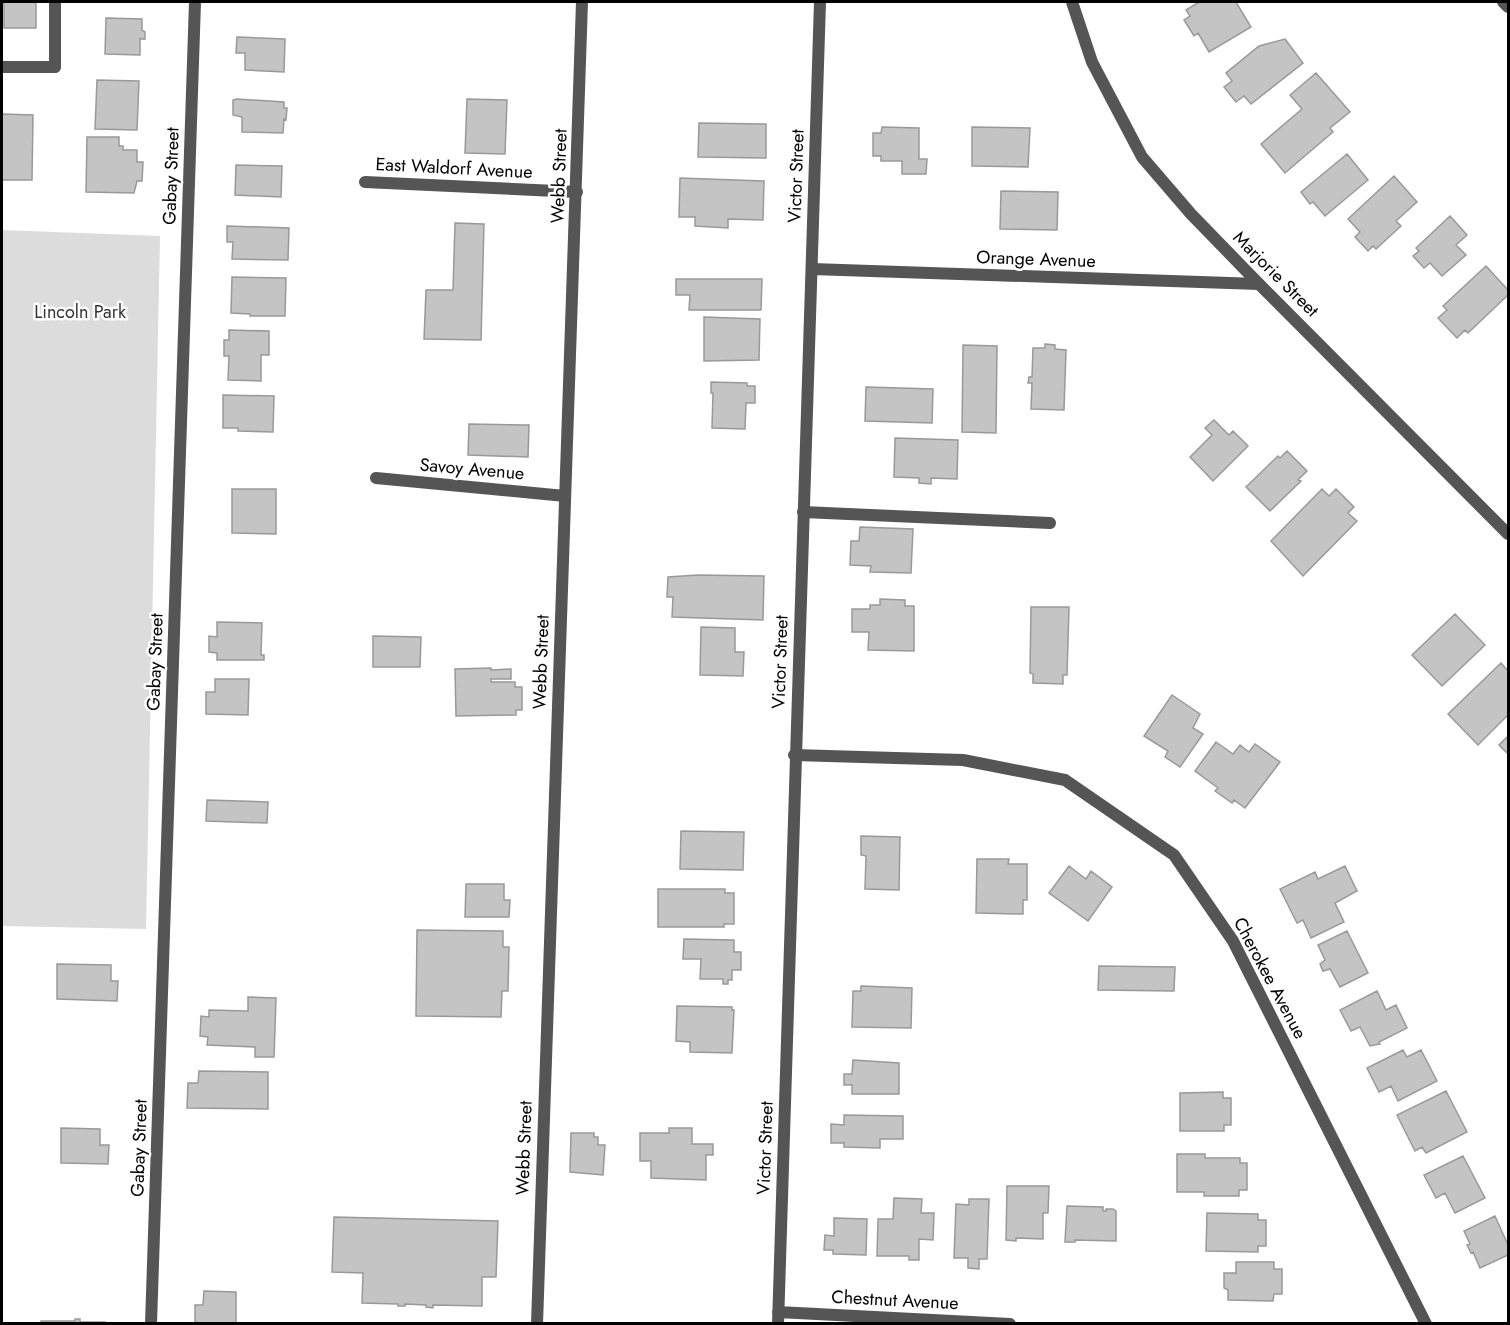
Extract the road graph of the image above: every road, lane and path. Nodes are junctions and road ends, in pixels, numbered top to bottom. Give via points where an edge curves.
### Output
1 (56, 2) edge
2 (195, 2) edge
3 (582, 2) edge
4 (820, 2) edge
5 (1072, 2) edge
6 (1503, 2) edge
7 (1509, 7) edge
8 (2, 67) edge
9 (365, 182) dead end
10 (577, 192) junction
11 (812, 270) junction
12 (1259, 284) junction
13 (376, 478) dead end
14 (565, 496) junction
15 (803, 512) junction
16 (1050, 523) dead end
17 (1509, 534) edge
18 (795, 755) junction
19 (778, 1318) edge
20 (151, 1323) edge
21 (537, 1323) edge
22 (1010, 1323) edge
23 (1426, 1323) edge

1 - 8 street via 56,67
2 - 20 street, Gabay Street
3 - 10 street, Webb Street
4 - 11 street, Victor Street
5 - 12 street, Marjorie Street via 1092,62 1142,157
6 - 7 street
9 - 10 street, East Waldorf Avenue
10 - 14 street, Webb Street
11 - 12 street, Orange Avenue
11 - 15 street, Victor Street
12 - 17 street, Marjorie Street
13 - 14 street, Savoy Avenue
14 - 21 street, Webb Street
15 - 16 street
15 - 18 street, Victor Street
18 - 19 street, Victor Street
18 - 23 street, Cherokee Avenue via 963,760 1065,780 1173,855 1233,941
19 - 22 street, Chestnut Avenue

